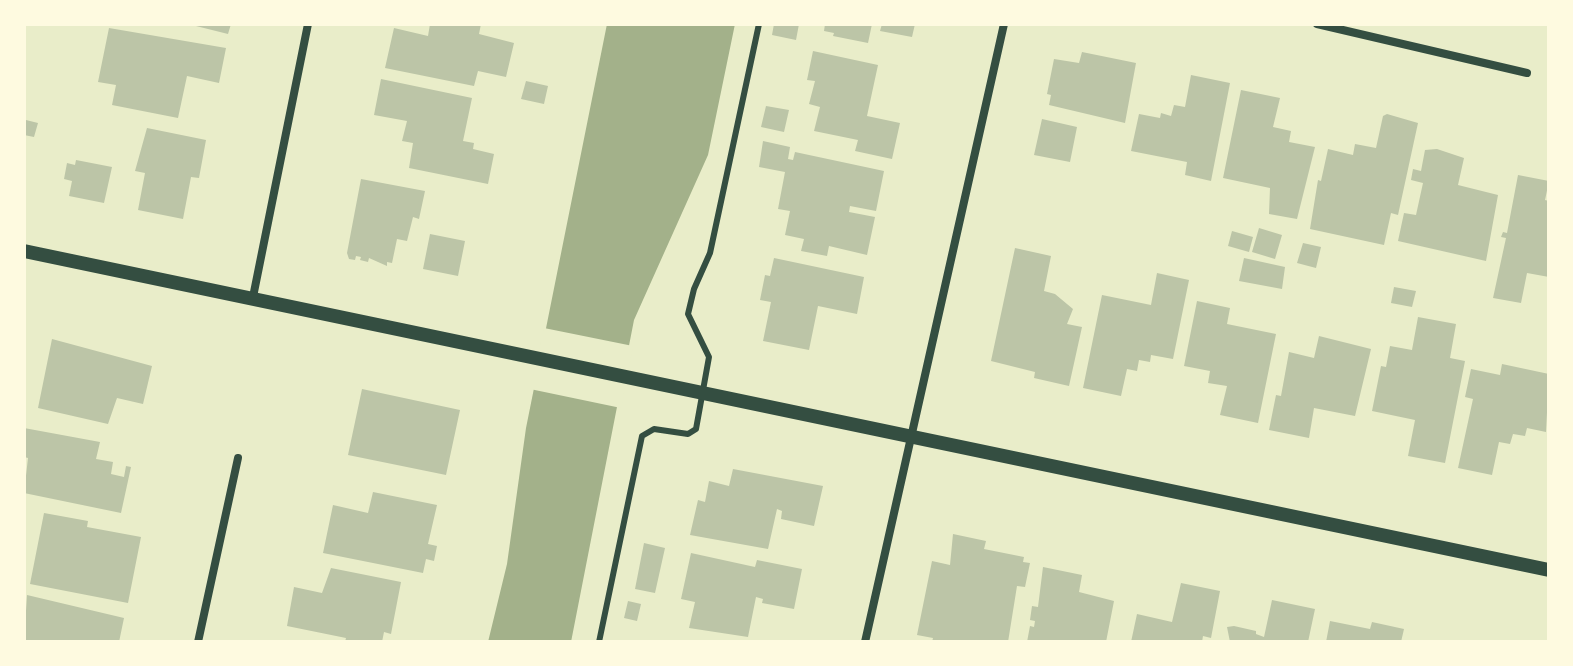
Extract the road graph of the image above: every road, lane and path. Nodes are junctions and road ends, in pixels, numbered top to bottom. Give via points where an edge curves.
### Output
1 (308, 24) edge
2 (759, 24) edge
3 (1004, 24) edge
4 (1317, 24) edge
5 (1527, 73) dead end
6 (24, 251) edge
7 (253, 297) junction
8 (697, 392) junction
9 (909, 434) junction
10 (238, 458) dead end
11 (1549, 570) edge
12 (198, 642) edge
13 (599, 642) edge
14 (865, 642) edge

1 - 7 street
2 - 8 lane via 710,253 688,314 709,357
3 - 9 street
4 - 5 street
6 - 7 street
7 - 8 street
8 - 9 street
8 - 13 lane via 696,429 688,434 654,429 642,436
9 - 11 street
9 - 14 street
10 - 12 street

